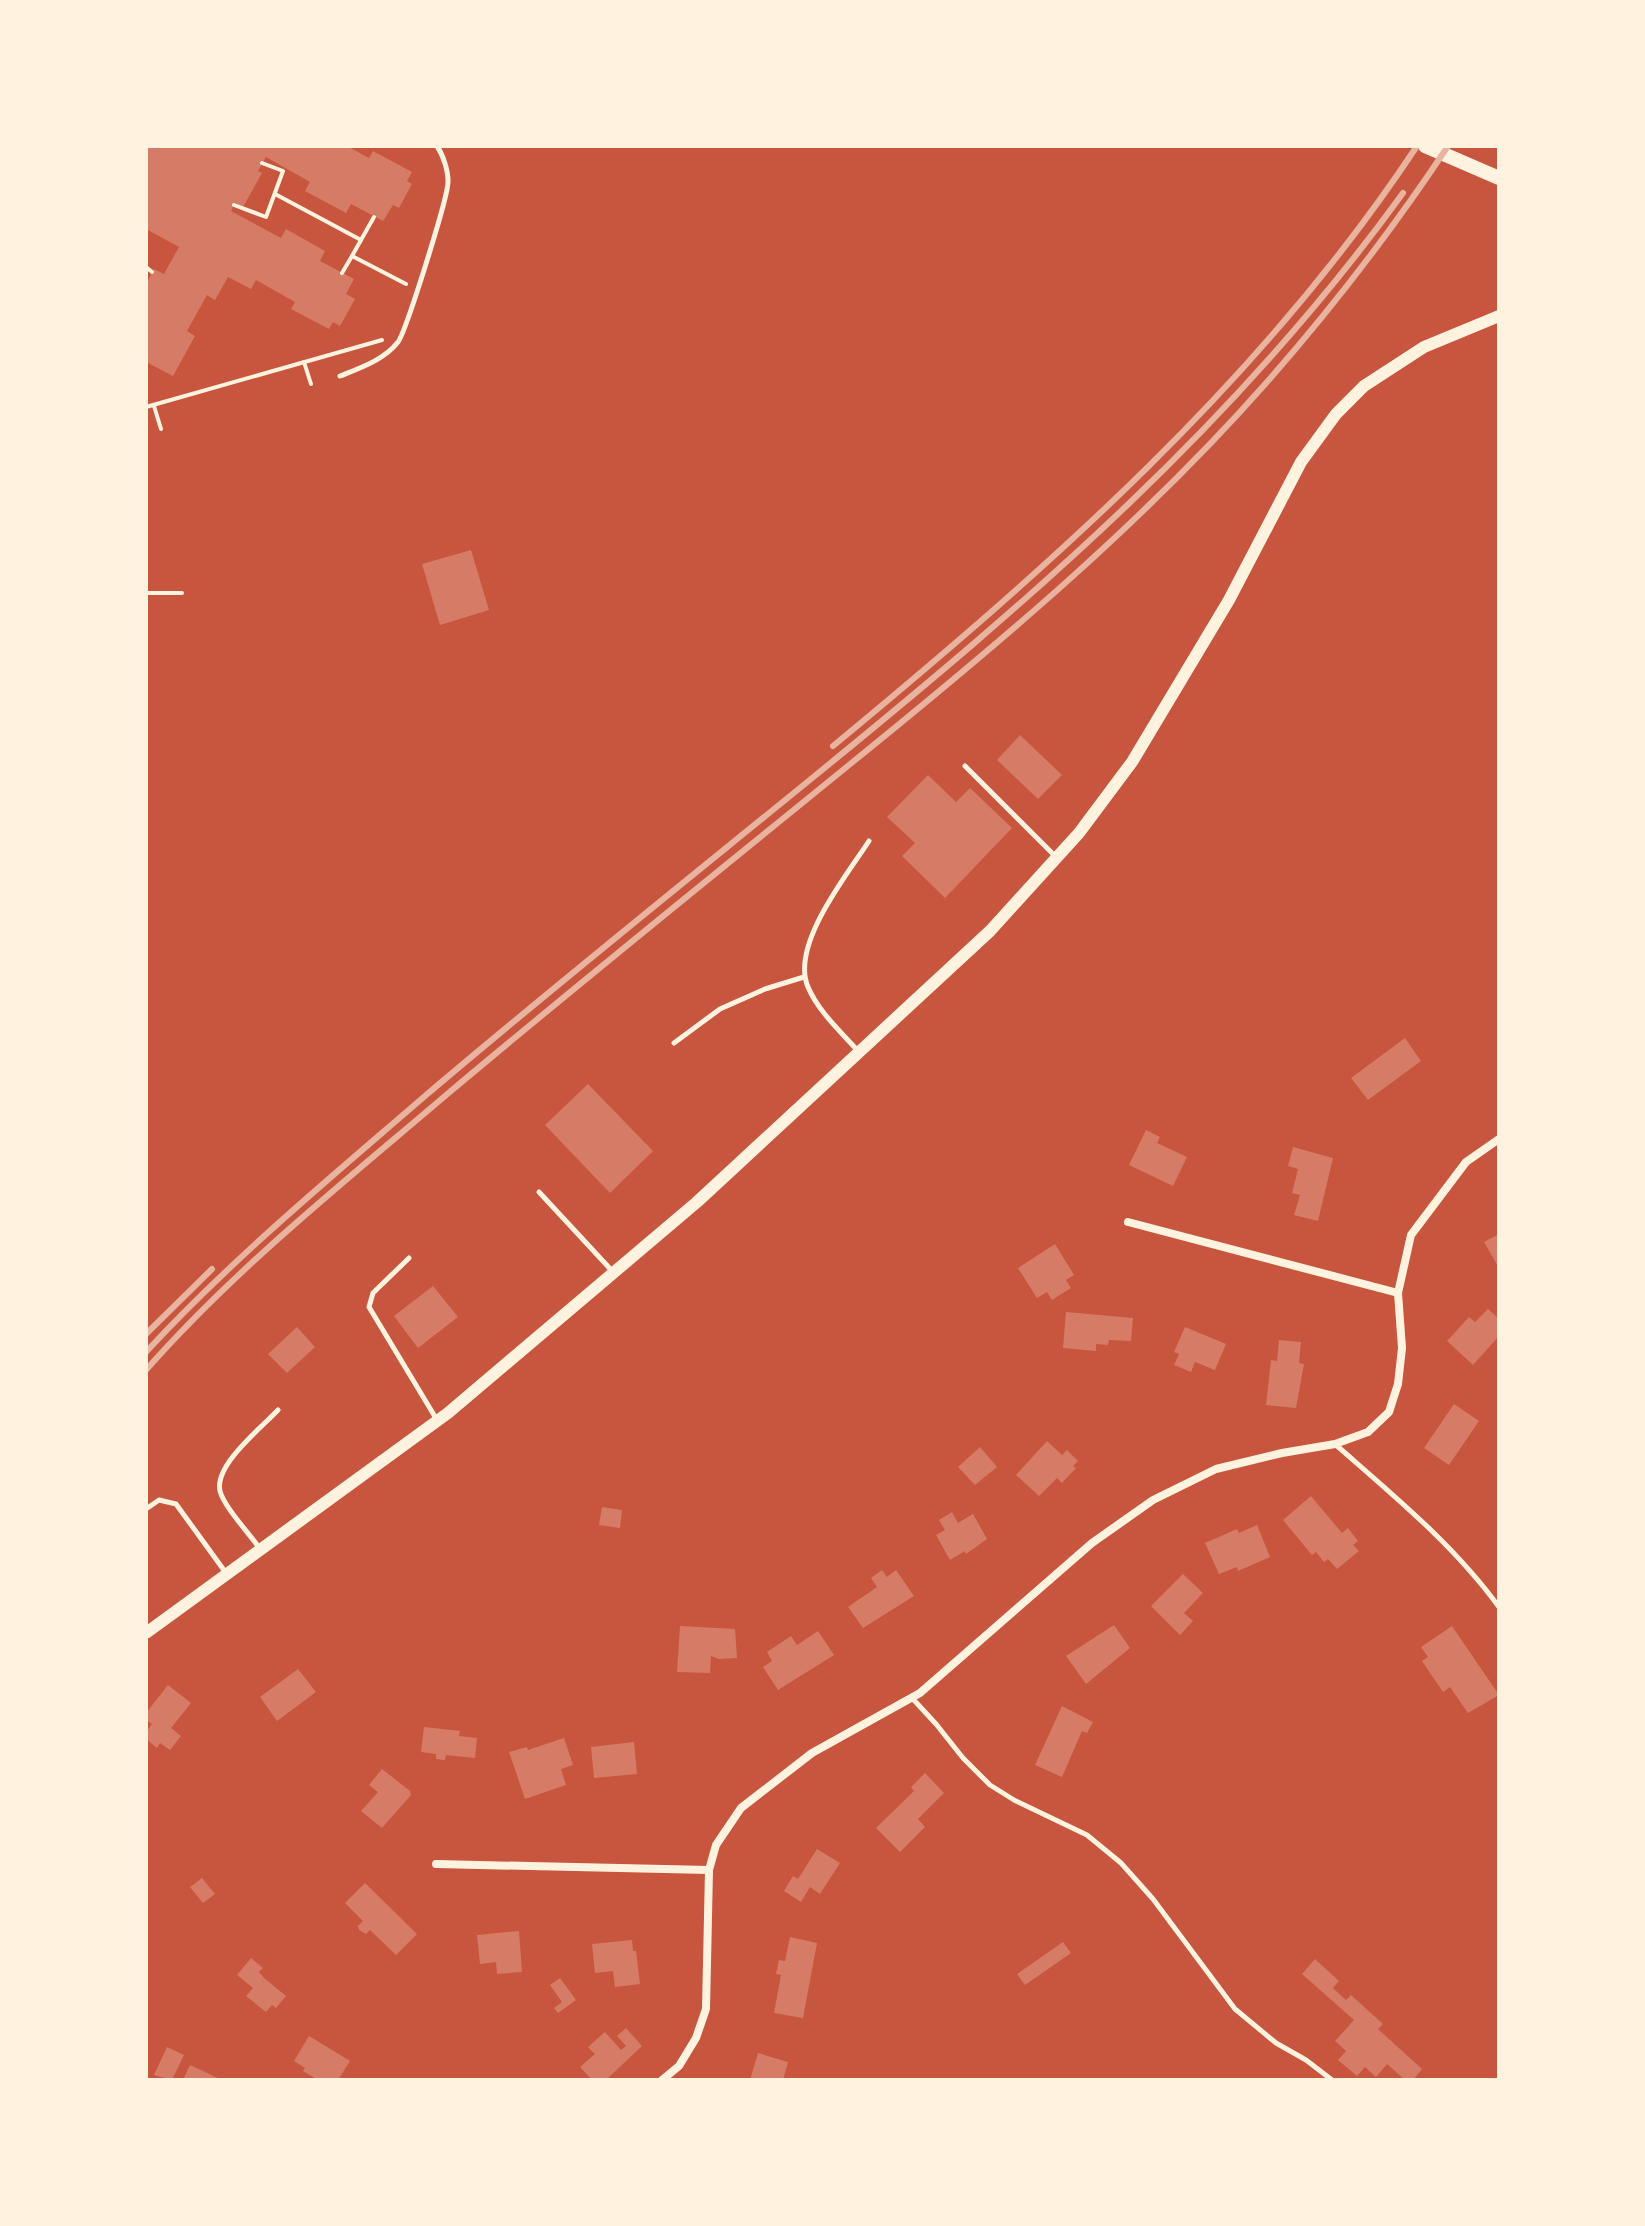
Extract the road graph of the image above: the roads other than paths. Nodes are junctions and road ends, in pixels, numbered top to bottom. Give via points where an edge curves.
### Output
1 (437, 146) edge
2 (1425, 146) edge
3 (1499, 178) edge
4 (1499, 316) edge
5 (340, 376) dead end
6 (965, 766) dead end
7 (869, 841) dead end
8 (1056, 858) junction
9 (804, 977) junction
10 (674, 1043) dead end
11 (859, 1052) junction
12 (1499, 1139) edge
13 (539, 1192) dead end
14 (1128, 1222) dead end
15 (409, 1258) dead end
16 (614, 1274) junction
17 (1398, 1293) junction
18 (278, 1410) dead end
19 (438, 1420) junction
20 (1335, 1444) junction
21 (146, 1509) edge
22 (261, 1549) junction
23 (227, 1574) junction
24 (1499, 1607) edge
25 (146, 1633) edge
26 (912, 1698) junction
27 (436, 1864) dead end
28 (709, 1870) junction
29 (662, 2080) edge
30 (1332, 2080) edge

1 - 5 lane via 449,182 399,341 369,365
2 - 3 main road
4 - 8 street via 1424,347 1364,386 1336,414 1301,462 1229,600 1132,762
6 - 8 lane
7 - 9 lane via 820,916 805,957
8 - 11 street via 990,931
9 - 10 lane via 720,1009
9 - 11 lane
11 - 16 street
12 - 17 street via 1466,1162 1411,1235
13 - 16 lane
14 - 17 street
15 - 19 lane via 373,1293 369,1307
16 - 19 street
17 - 20 street via 1402,1348 1389,1412 1368,1432
18 - 22 lane via 219,1479 222,1496
19 - 22 street
20 - 24 lane via 1417,1517
20 - 26 street via 1216,1469 1153,1500 1092,1543
21 - 23 lane via 159,1500 176,1504
22 - 23 street
23 - 25 street
26 - 28 street via 812,1753 741,1808 716,1845
26 - 30 lane via 981,1778 1087,1835 1121,1863 1235,2009
27 - 28 street
28 - 29 street via 706,2009 679,2066

